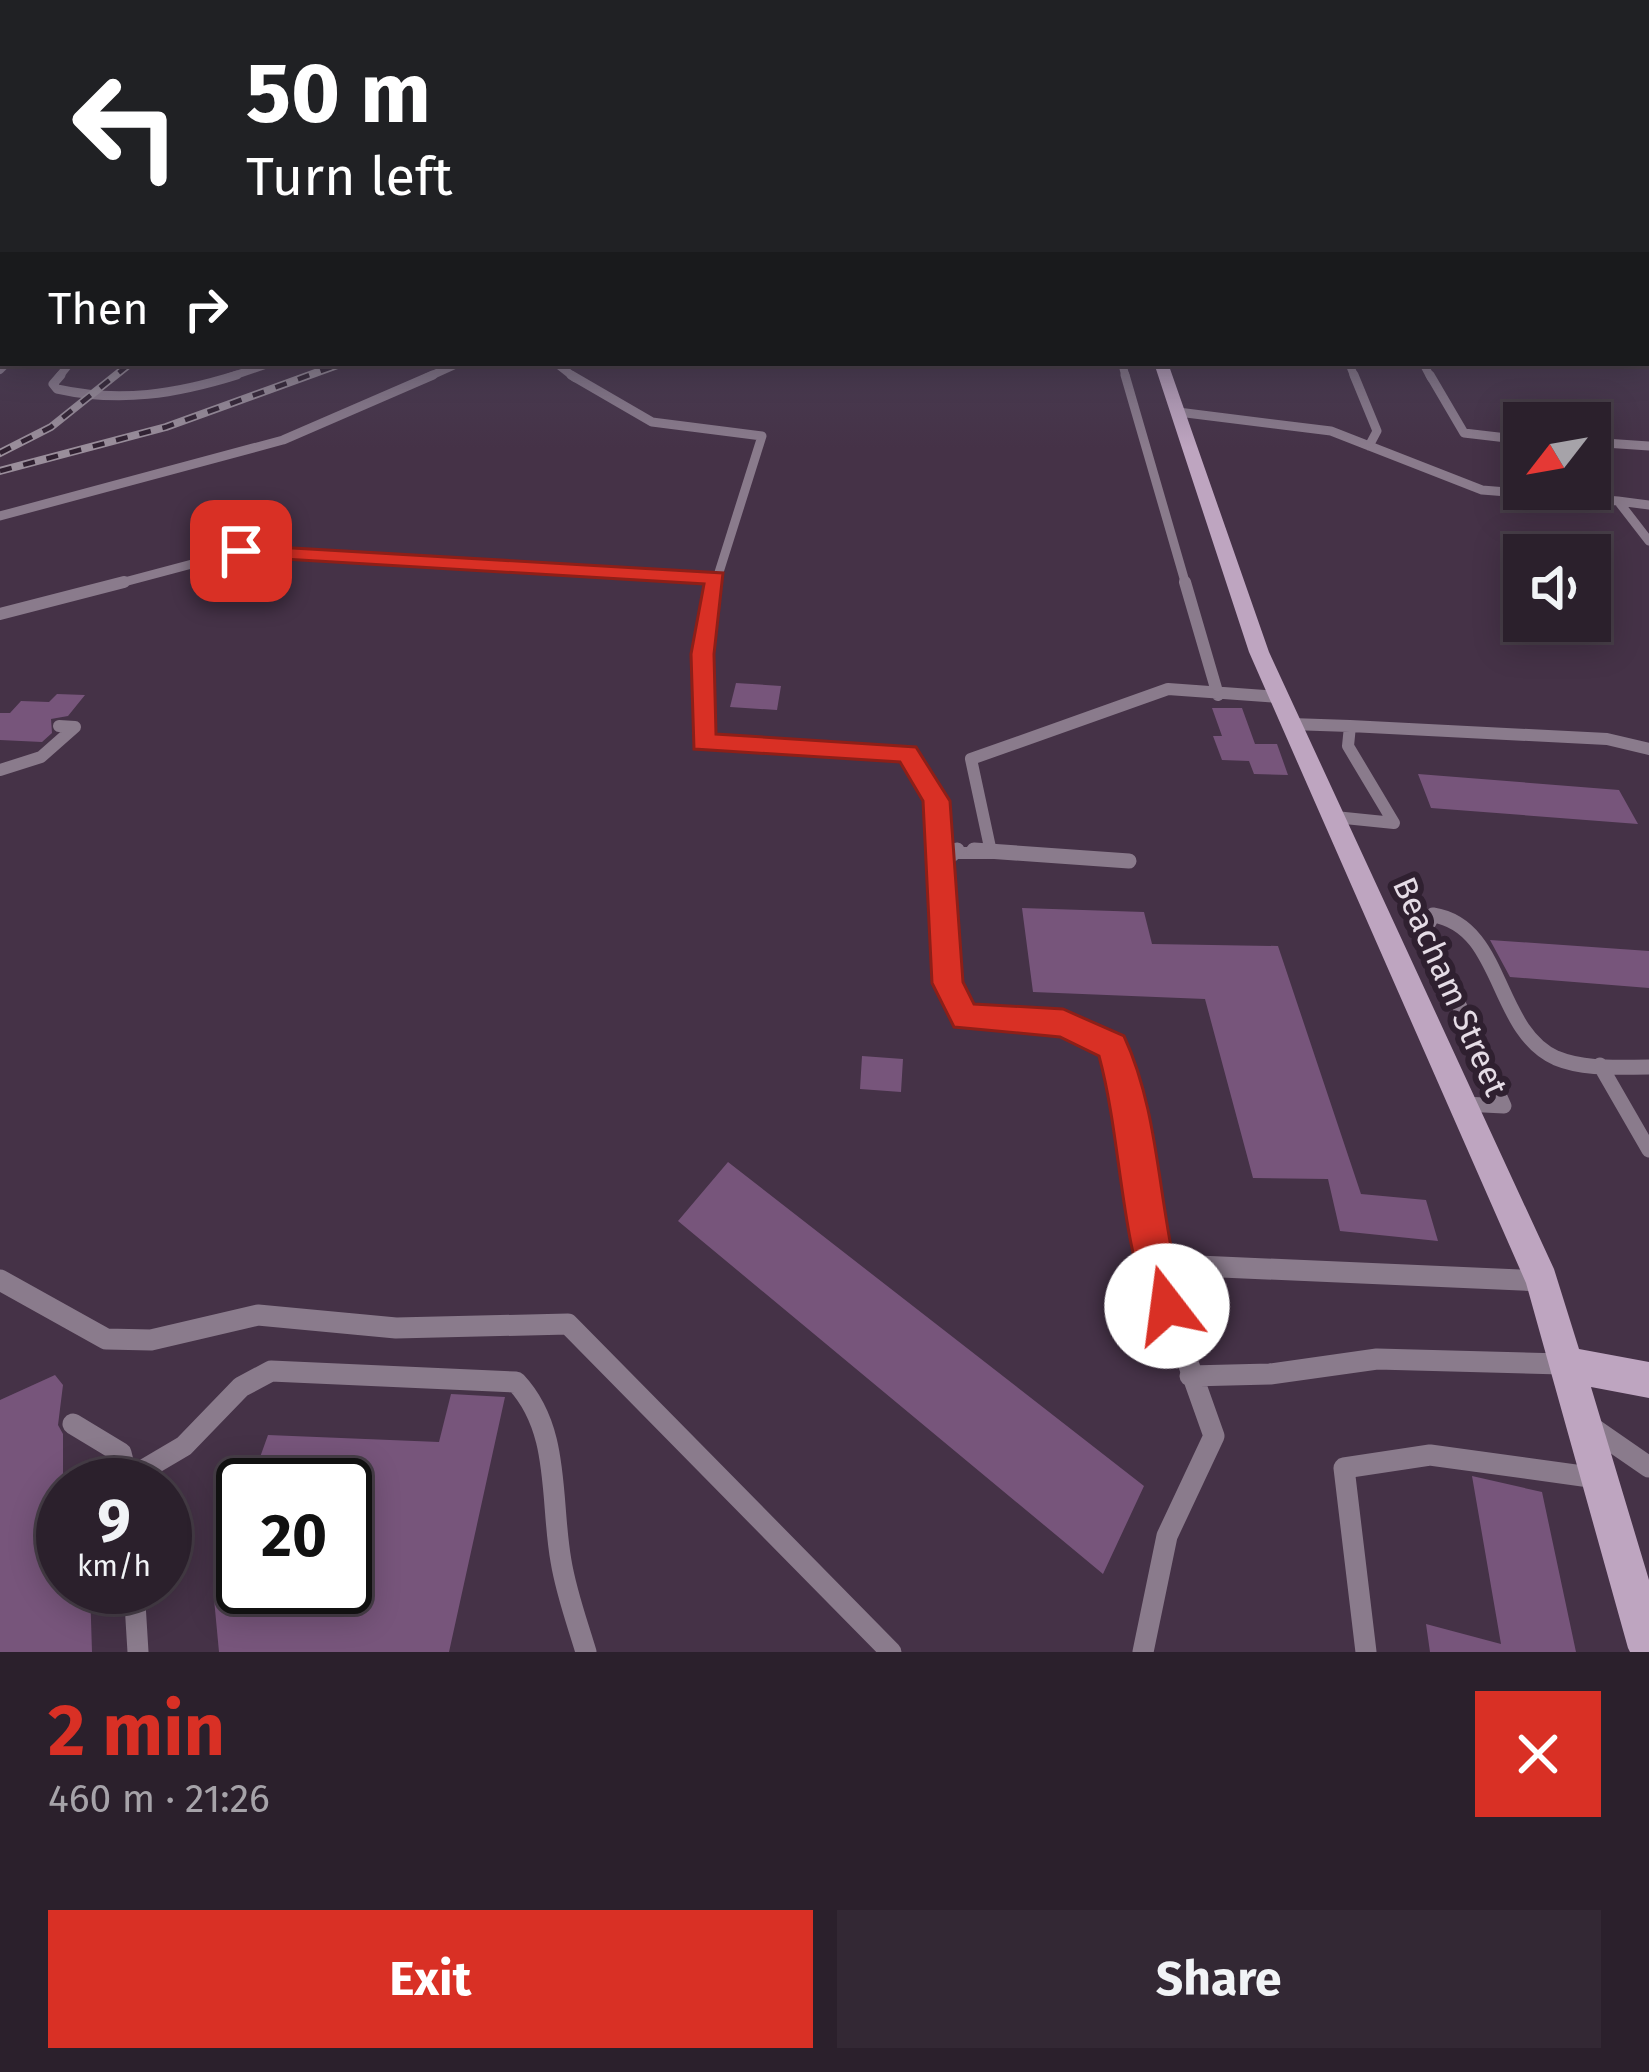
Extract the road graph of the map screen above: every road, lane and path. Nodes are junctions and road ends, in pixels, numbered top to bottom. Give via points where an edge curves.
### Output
1 (68, 366) edge
2 (262, 366) edge
3 (452, 366) edge
4 (560, 366) edge
5 (1123, 366) edge
6 (1162, 366) edge
7 (1350, 366) edge
8 (1425, 366) edge
9 (1178, 412) junction
10 (1503, 438) edge
11 (1611, 443) edge
12 (1369, 446) junction
13 (1649, 446) edge
14 (1618, 500) junction
15 (1649, 505) edge
16 (0, 516) edge
17 (1649, 541) edge
18 (716, 578) junction
19 (0, 614) edge
20 (1218, 694) junction
21 (1278, 697) junction
22 (1291, 724) junction
23 (59, 726) dead end
24 (1350, 726) junction
25 (1649, 749) edge
26 (0, 770) edge
27 (1335, 817) junction
28 (991, 851) junction
29 (1129, 861) dead end
30 (942, 863) junction
31 (1600, 1065) junction
32 (1649, 1067) edge
33 (1464, 1104) junction
34 (1649, 1150) edge
35 (1153, 1264) junction
36 (0, 1280) edge
37 (1542, 1281) junction
38 (1570, 1364) junction
39 (1190, 1376) junction
40 (1649, 1380) edge
41 (73, 1424) dead end
42 (1587, 1424) junction
43 (122, 1458) edge
44 (166, 1458) edge
45 (1649, 1467) edge
46 (1602, 1479) junction
47 (136, 1614) edge
48 (1649, 1648) edge
49 (138, 1652) edge
50 (586, 1652) edge
51 (891, 1652) edge
52 (1143, 1652) edge
53 (1366, 1652) edge

1 - 2 lane via 57,389 126,399 202,387
3 - 16 lane via 283,440
4 - 18 lane via 659,428 762,436
5 - 20 lane
6 - 9 main road, Beacham Street
7 - 12 lane via 1377,431
8 - 10 lane via 1464,433
9 - 12 lane via 1331,431
9 - 21 main road, Beacham Street
11 - 13 lane
12 - 14 lane via 1482,490
14 - 15 lane
14 - 17 lane
18 - 19 lane via 241,551
18 - 30 lane via 703,654 703,742 907,753 937,801
20 - 21 lane
20 - 28 lane via 1146,694 970,759
21 - 22 main road, Beacham Street
22 - 24 lane
22 - 27 main road, Beacham Street
23 - 26 lane via 75,727 41,757
24 - 25 lane via 1607,739
24 - 27 lane via 1348,746 1394,823
27 - 33 main road, Beacham Street
28 - 29 lane
28 - 30 lane via 958,849
30 - 35 lane via 947,983 965,1017 1063,1023 1113,1046
31 - 32 lane
31 - 33 lane via 1569,1064 1515,1026 1477,937 1456,919 1432,915 1425,929 1504,1106
31 - 34 lane
33 - 37 main road, Beacham Street
35 - 37 lane
35 - 39 lane
36 - 51 lane via 106,1339 152,1340 259,1315 395,1328 568,1324
37 - 38 main road, Beacham Street
38 - 39 lane via 1377,1359
38 - 40 main road
38 - 42 main road, Beacham Street
39 - 52 lane via 1214,1436 1167,1536
41 - 43 lane
42 - 45 lane
42 - 46 main road, Beacham Street
44 - 50 lane via 271,1371 516,1382 531,1398 550,1456 560,1558
46 - 48 main road, Beacham Street
46 - 53 lane via 1430,1454 1344,1468
47 - 49 lane

